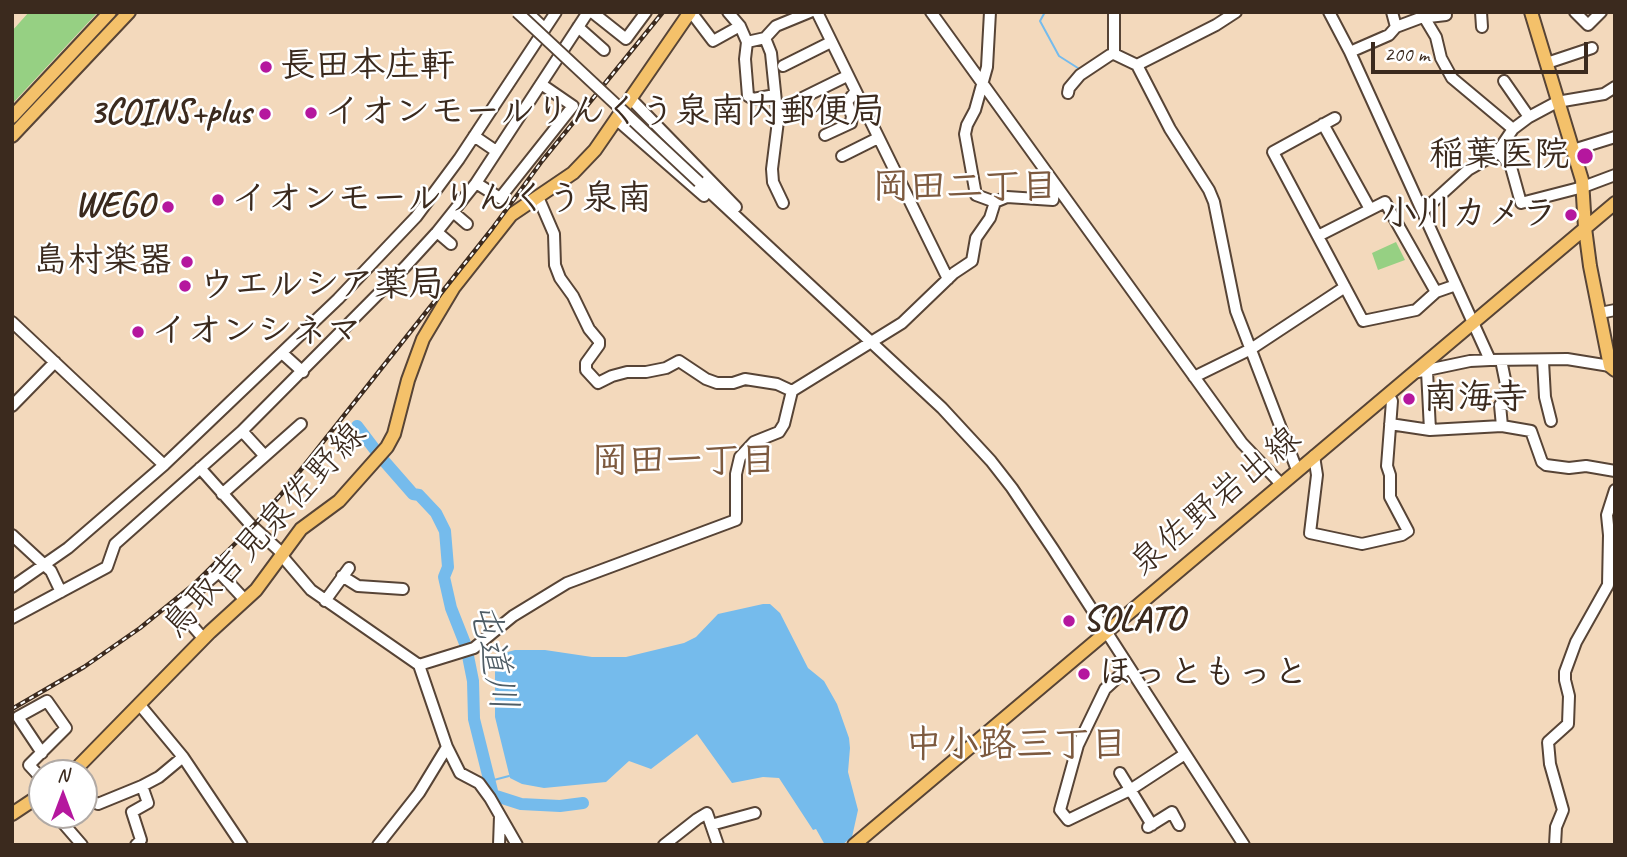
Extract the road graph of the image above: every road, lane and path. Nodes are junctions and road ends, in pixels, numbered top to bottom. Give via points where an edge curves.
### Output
1 (110, 12) edge
2 (129, 12) edge
3 (517, 12) edge
4 (527, 12) edge
5 (556, 12) edge
6 (590, 12) edge
7 (646, 12) edge
8 (690, 12) edge
9 (728, 12) edge
10 (810, 12) edge
11 (817, 12) edge
12 (931, 12) edge
13 (990, 12) edge
14 (1114, 12) edge
15 (1236, 12) edge
16 (1329, 12) edge
17 (1392, 12) edge
18 (1481, 12) edge
19 (1531, 12) edge
20 (1575, 12) edge
21 (1601, 12) edge
22 (1446, 15) dead end
23 (792, 16) edge
24 (1424, 17) junction
25 (740, 26) junction
26 (578, 27) junction
27 (1396, 27) junction
28 (1482, 27) dead end
29 (545, 29) junction
30 (765, 38) junction
31 (747, 42) junction
32 (831, 42) junction
33 (1592, 48) dead end
34 (604, 50) dead end
35 (1350, 52) junction
36 (1114, 54) junction
37 (1546, 63) junction
38 (1137, 65) junction
39 (783, 66) dead end
40 (847, 76) junction
41 (1504, 81) dead end
42 (982, 83) junction
43 (541, 84) junction
44 (1614, 88) edge
45 (855, 92) junction
46 (1068, 93) dead end
47 (775, 95) junction
48 (631, 99) junction
49 (1558, 103) junction
50 (782, 108) dead end
51 (12, 117) edge
52 (1529, 117) junction
53 (1335, 118) dead end
54 (617, 120) junction
55 (1323, 124) junction
56 (1513, 129) junction
57 (825, 135) dead end
58 (12, 136) edge
59 (474, 136) junction
60 (878, 138) junction
61 (1615, 138) edge
62 (1573, 150) junction
63 (496, 151) junction
64 (1498, 151) junction
65 (842, 156) dead end
66 (1615, 175) edge
67 (476, 183) junction
68 (1057, 187) junction
69 (1583, 187) junction
70 (538, 197) junction
71 (995, 202) junction
72 (783, 203) dead end
73 (1615, 203) edge
74 (1370, 209) junction
75 (1423, 211) junction
76 (453, 212) junction
77 (467, 224) dead end
78 (1585, 228) junction
79 (438, 232) junction
80 (757, 235) junction
81 (1318, 236) junction
82 (451, 243) dead end
83 (948, 279) junction
84 (1456, 285) junction
85 (1345, 287) junction
86 (1436, 292) junction
87 (1615, 310) edge
88 (1600, 313) junction
89 (1473, 320) junction
90 (12, 322) edge
91 (872, 343) junction
92 (1251, 349) junction
93 (282, 353) junction
94 (1496, 360) junction
95 (1544, 361) junction
96 (55, 362) junction
97 (1613, 368) edge
98 (303, 372) junction
99 (1420, 372) junction
100 (1194, 377) junction
101 (792, 391) junction
102 (1388, 394) junction
103 (12, 406) edge
104 (1550, 421) dead end
105 (301, 424) dead end
106 (1390, 425) junction
107 (1502, 426) junction
108 (1430, 430) junction
109 (242, 431) junction
110 (264, 455) junction
111 (1314, 456) junction
112 (164, 464) junction
113 (200, 468) junction
114 (1297, 470) junction
115 (1615, 471) edge
116 (1281, 484) junction
117 (1615, 490) edge
118 (222, 494) junction
119 (12, 535) edge
120 (283, 555) junction
121 (44, 565) junction
122 (12, 587) edge
123 (402, 589) dead end
124 (61, 592) junction
125 (245, 600) junction
126 (325, 601) junction
127 (12, 618) edge
128 (1107, 632) junction
129 (204, 638) junction
130 (419, 665) junction
131 (1129, 667) junction
132 (139, 704) junction
133 (447, 747) junction
134 (42, 752) junction
135 (1185, 754) junction
136 (183, 757) junction
137 (35, 759) edge
138 (86, 759) edge
139 (1120, 773) dead end
140 (142, 786) junction
141 (1130, 790) junction
142 (28, 804) edge
143 (98, 804) edge
144 (755, 813) dead end
145 (12, 814) edge
146 (500, 815) junction
147 (711, 825) junction
148 (1179, 825) dead end
149 (68, 829) edge
150 (857, 844) edge
151 (82, 845) edge
152 (136, 845) edge
153 (242, 845) edge
154 (378, 845) edge
155 (499, 845) edge
156 (517, 845) edge
157 (664, 845) edge
158 (718, 845) edge
159 (1244, 845) edge
160 (1555, 845) edge

1 - 51 main road
2 - 58 main road
3 - 80 street, bridge
4 - 29 street
5 - 29 street
6 - 7 street via 626,39
6 - 26 street
8 - 25 street via 713,41
8 - 48 main road, 鳥取吉見泉佐野線
9 - 25 street
10 - 23 street
11 - 32 street
12 - 42 street
13 - 42 street
14 - 36 street
15 - 38 street
16 - 35 street
17 - 27 street
18 - 28 street
19 - 37 main road
20 - 21 street via 1588,25
22 - 24 street
23 - 30 street
24 - 27 street
24 - 56 street via 1452,78
25 - 31 street
26 - 34 street
26 - 43 street
27 - 35 street via 1389,35
29 - 59 street
30 - 31 street
30 - 47 street
31 - 47 street via 748,96
32 - 39 street
32 - 40 street
33 - 37 street
35 - 75 street
36 - 38 street
36 - 46 street via 1080,75
37 - 49 main road
38 - 92 street via 1214,202 1236,311
40 - 45 street
40 - 50 street
41 - 52 street
42 - 68 street
42 - 71 street via 967,125 966,146 976,195
43 - 63 street
43 - 67 street via 573,106 500,198
44 - 49 street
45 - 57 street via 847,102 851,123
45 - 60 street
47 - 72 street via 778,121 772,169
48 - 54 main road, 鳥取吉見泉佐野線
48 - 80 street via 747,218
49 - 52 street
49 - 62 main road
52 - 56 street
53 - 55 street
54 - 70 main road, 鳥取吉見泉佐野線 via 573,173
54 - 80 street via 737,225
55 - 74 street
55 - 81 street via 1273,152
56 - 64 street
59 - 63 street
59 - 93 street via 416,217
60 - 65 street
60 - 83 street
61 - 62 street
62 - 69 main road
63 - 67 street
64 - 69 street via 1511,167 1521,203
64 - 75 street via 1468,170
66 - 69 street
67 - 76 street
68 - 71 street via 1053,200 1007,197
68 - 100 street
69 - 78 main road
70 - 101 street via 554,234 560,278 599,341 586,363 586,370 598,383 679,361 717,383 745,379
70 - 120 main road, 鳥取吉見泉佐野線 via 507,219 454,287 423,339 387,447 339,501 301,529
71 - 83 street via 976,238 972,261
73 - 78 main road, 泉佐野岩出線
74 - 81 street
74 - 86 street via 1385,202
75 - 84 street
76 - 77 street
76 - 79 street
78 - 88 main road
78 - 89 main road, 泉佐野岩出線
79 - 82 street
79 - 98 street
80 - 91 street
81 - 85 street
83 - 91 street via 902,323
84 - 86 street
84 - 89 street
85 - 86 street via 1363,321 1416,310
85 - 92 street
87 - 88 street
88 - 97 main road
89 - 94 street
89 - 99 main road, 泉佐野岩出線
90 - 96 street
91 - 101 street
91 - 128 street via 991,461
92 - 100 street
92 - 114 street
93 - 98 street
93 - 112 street
94 - 95 street
94 - 99 street
94 - 107 street via 1510,404 1500,405
95 - 97 street via 1567,359
95 - 104 street
96 - 103 street
96 - 112 street
98 - 109 street
99 - 102 main road, 泉佐野岩出線
99 - 108 street
100 - 116 street via 1242,443
101 - 130 street via 779,432 754,442 740,457 736,520 567,583 513,615 474,649
102 - 106 street via 1392,401
102 - 111 main road, 泉佐野岩出線
105 - 110 street
106 - 108 street
106 - 111 street via 1389,493 1408,531 1402,535 1362,544 1310,533 1317,475
107 - 108 street
107 - 115 street via 1531,431 1546,465
109 - 110 street
109 - 113 street
110 - 118 street
111 - 114 main road, 泉佐野岩出線
112 - 121 street
113 - 118 street
113 - 124 street via 115,544 107,567
114 - 116 main road, 泉佐野岩出線
116 - 128 main road, 泉佐野岩出線
117 - 160 street via 1607,515 1608,585 1565,672 1568,724 1548,742 1563,810
118 - 120 street
119 - 121 street
120 - 125 main road, 鳥取吉見泉佐野線
120 - 126 street
121 - 122 street
121 - 124 street
123 - 126 street via 358,586 346,572
124 - 127 street
125 - 129 main road, 鳥取吉見泉佐野線
125 - 129 street via 219,572 177,608
126 - 130 street
128 - 131 street
128 - 150 main road, 泉佐野岩出線
129 - 132 main road, 鳥取吉見泉佐野線
130 - 133 street
131 - 135 street
131 - 141 street via 1105,688 1078,745 1060,810 1068,820
132 - 136 street
132 - 138 main road, 鳥取吉見泉佐野線
133 - 146 street via 460,773 479,783
133 - 154 street via 419,793
134 - 134 street via 18,718 47,701 66,729
134 - 137 street
135 - 141 street
135 - 159 street
136 - 140 street
136 - 153 street
139 - 141 street
140 - 143 street
140 - 152 street via 148,803 132,812 141,840
141 - 148 street via 1149,827 1172,812
142 - 145 main road
144 - 147 street
146 - 155 street
146 - 156 street
147 - 157 street via 707,813
147 - 158 street
149 - 151 street

